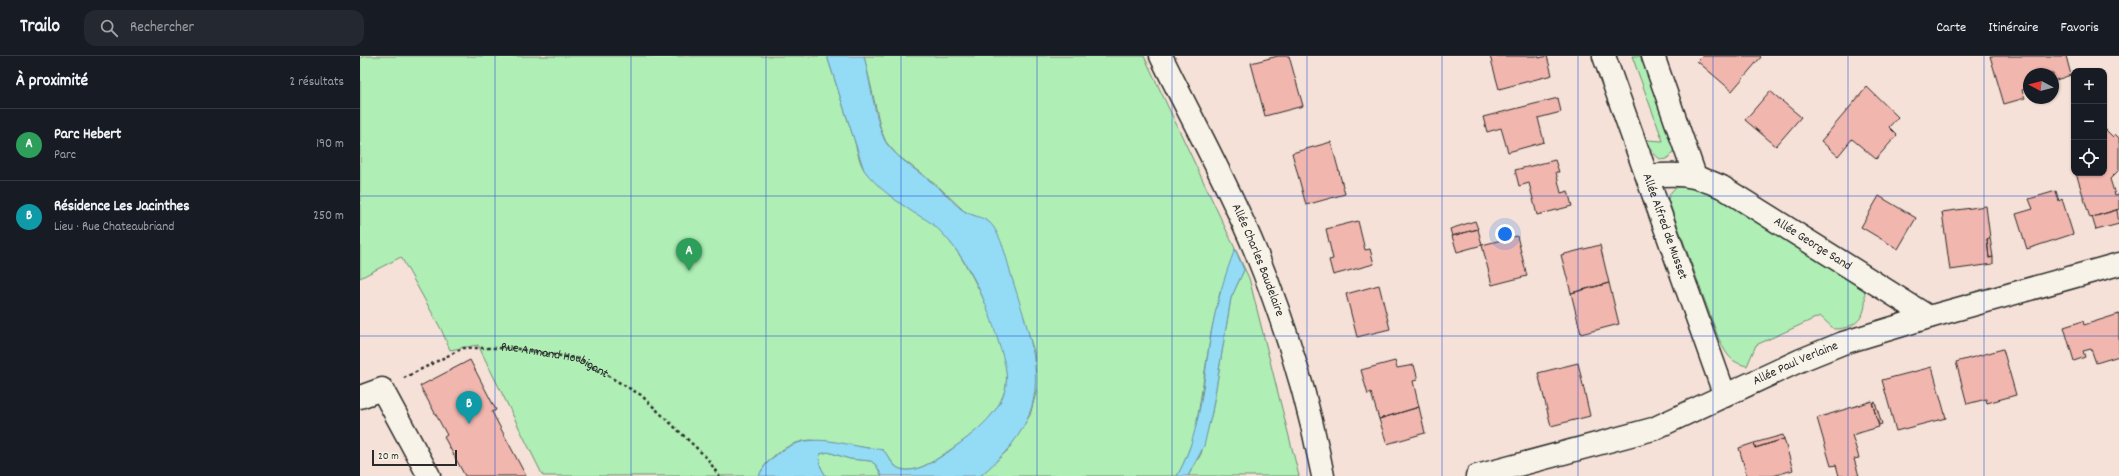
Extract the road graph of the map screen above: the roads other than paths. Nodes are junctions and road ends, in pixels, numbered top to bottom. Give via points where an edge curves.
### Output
1 (1161, 56) edge
2 (1604, 56) edge
3 (1653, 56) edge
4 (1648, 176) junction
5 (1695, 176) junction
6 (2119, 264) edge
7 (1928, 317) junction
8 (1726, 396) junction
9 (360, 397) edge
10 (429, 476) edge
11 (1323, 476) edge
12 (1477, 476) edge

1 - 11 street, Allée Charles Baudelaire via 1240,216 1276,303 1303,390
2 - 4 street, Allée Alfred de Musset
3 - 5 street
4 - 5 street, Allée George Sand
4 - 8 street, Allée Alfred de Musset
5 - 7 street, Allée George Sand via 1734,194
6 - 7 street, Allée Paul Verlaine
7 - 8 street, Allée Paul Verlaine via 1843,343
8 - 12 street, Allée Paul Verlaine via 1652,429
9 - 10 street via 382,389

